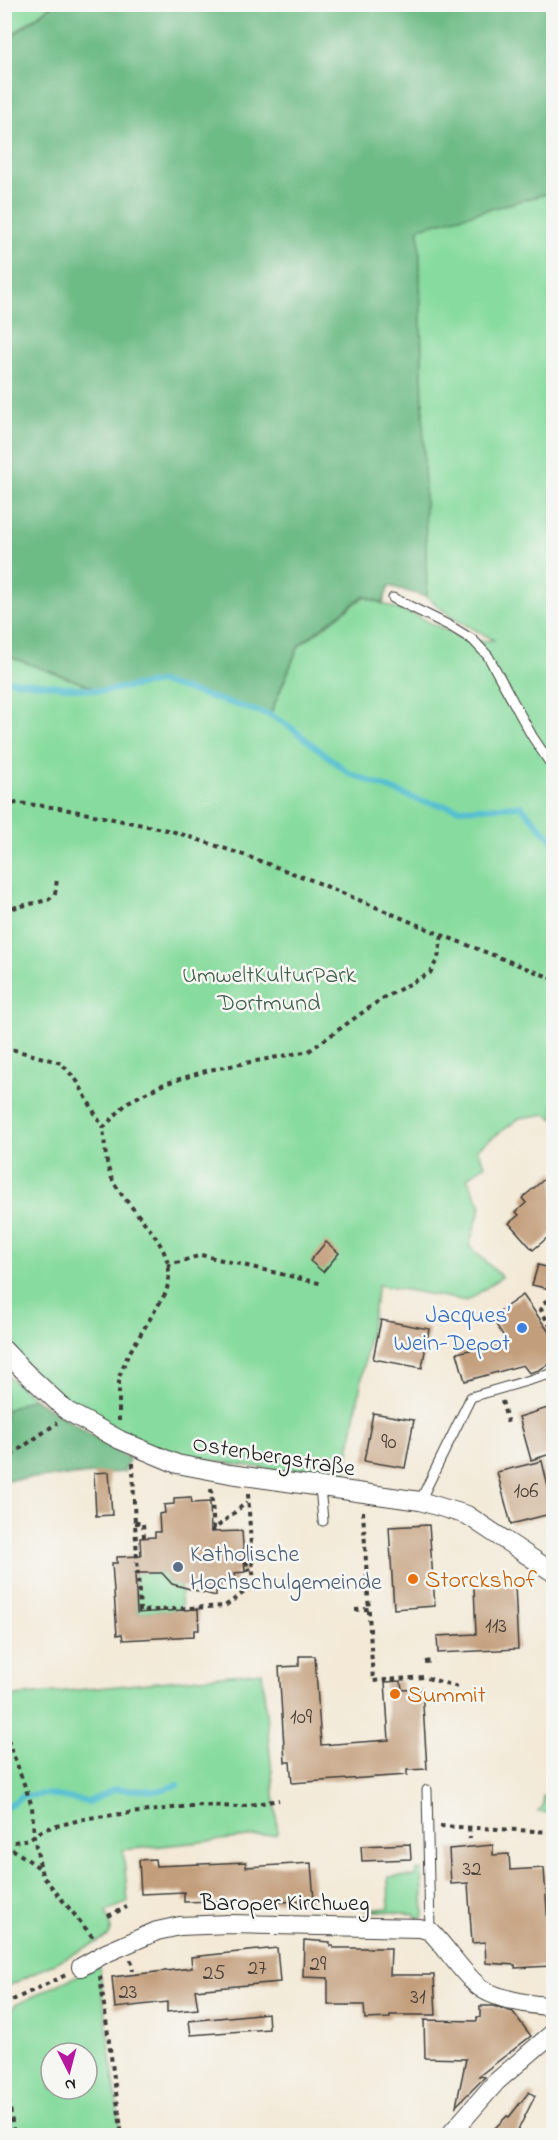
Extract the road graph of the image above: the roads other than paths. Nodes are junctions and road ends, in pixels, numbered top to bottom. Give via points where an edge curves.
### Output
1 (393, 598) dead end
2 (554, 765) edge
3 (4, 1350) edge
4 (554, 1373) edge
5 (320, 1486) junction
6 (420, 1501) junction
7 (322, 1521) dead end
8 (554, 1574) edge
9 (427, 1791) dead end
10 (430, 1931) junction
11 (81, 1967) road end
12 (554, 2006) edge
13 (554, 2032) edge
14 (449, 2136) edge

1 - 2 lane via 473,640 488,656 532,736
3 - 5 street, Ostenbergstraße via 67,1411 138,1448 177,1464
4 - 6 lane via 471,1397
5 - 6 street, Ostenbergstraße
5 - 7 lane
6 - 8 street, Ostenbergstraße via 466,1515
9 - 10 lane
10 - 11 street, Baroper Kirchweg via 395,1927 192,1925 157,1931
10 - 12 street via 484,1991
13 - 14 street via 496,2082

